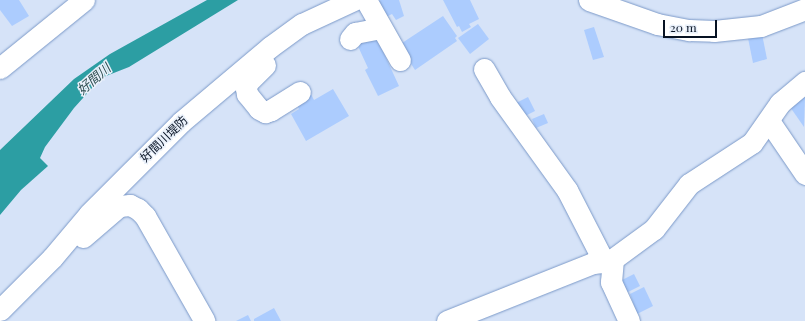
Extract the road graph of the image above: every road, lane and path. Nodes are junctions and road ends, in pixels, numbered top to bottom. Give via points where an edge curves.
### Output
1 (84, 0) edge
2 (354, 0) edge
3 (366, 0) edge
4 (589, 0) edge
5 (805, 9) edge
6 (380, 28) junction
7 (291, 32) junction
8 (350, 39) dead end
9 (400, 60) dead end
10 (0, 68) edge
11 (484, 69) dead end
12 (805, 83) edge
13 (300, 92) dead end
14 (769, 121) junction
15 (805, 174) edge
16 (67, 239) junction
17 (607, 261) junction
18 (0, 310) edge
19 (204, 320) edge
20 (447, 321) edge
21 (629, 321) edge

1 - 10 street
2 - 7 street, 好間川堤防 via 302,24
3 - 6 street
4 - 5 street via 657,24 688,30 714,31 761,26
6 - 8 street via 355,33
6 - 9 street
7 - 13 street via 288,42 247,83 246,88 247,94 265,112
7 - 16 street, 好間川堤防 via 181,122
11 - 17 street via 500,97 567,190
12 - 14 street via 780,103
14 - 15 street
14 - 17 street via 752,143 689,184 654,229
16 - 18 street, 好間川堤防
16 - 19 street via 78,240 119,206 130,205 145,216
17 - 20 street
17 - 21 street via 611,282

